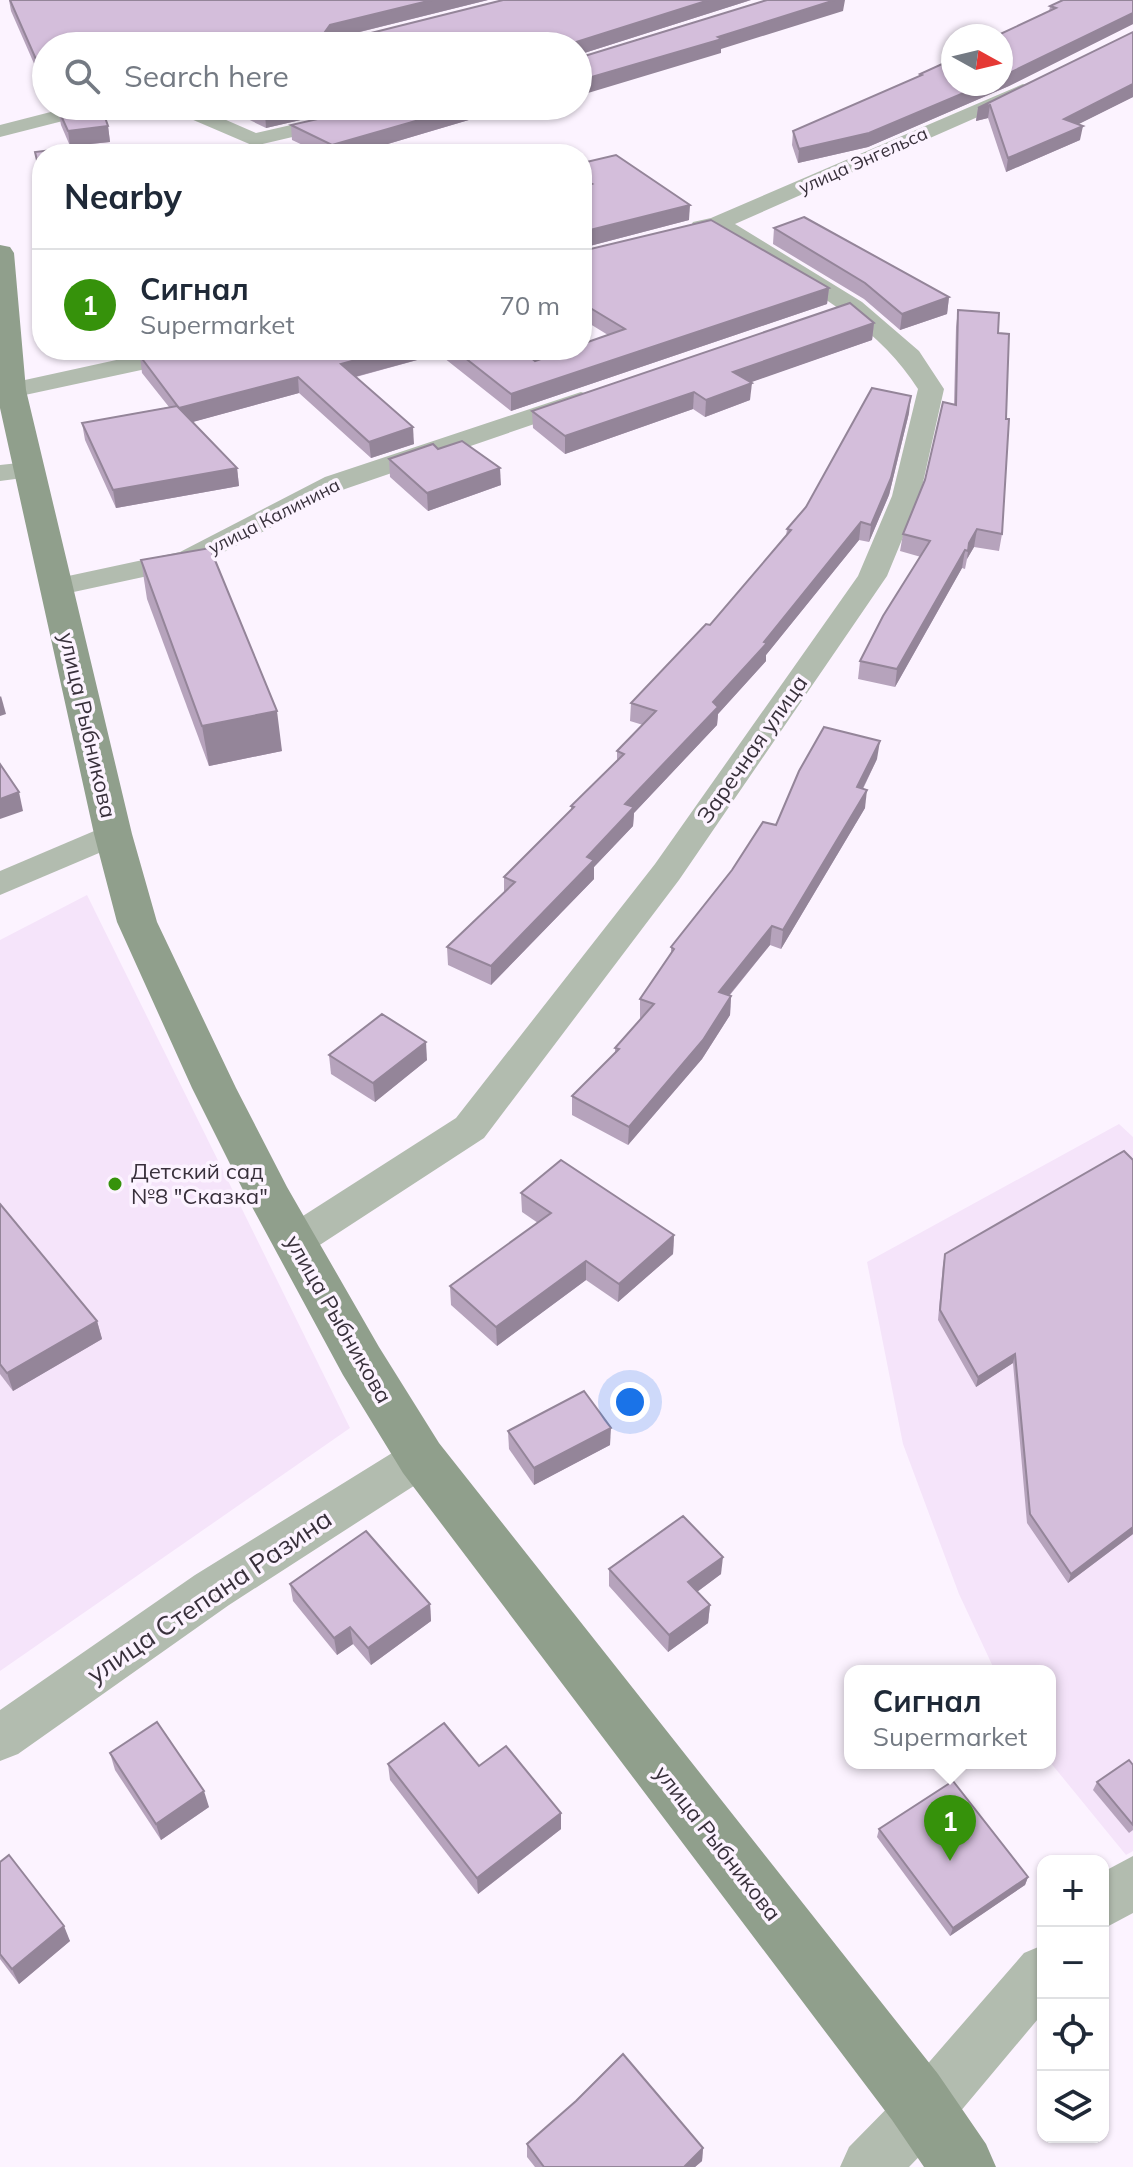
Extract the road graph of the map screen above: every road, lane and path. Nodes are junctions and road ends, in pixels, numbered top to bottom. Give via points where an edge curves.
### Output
1 (1042, 79) edge
2 (44, 120) edge
3 (209, 120) edge
4 (340, 120) edge
5 (0, 131) edge
6 (718, 223) junction
7 (673, 235) edge
8 (0, 253) edge
9 (150, 360) edge
10 (11, 390) junction
11 (602, 393) edge
12 (14, 471) edge
13 (55, 587) junction
14 (113, 834) junction
15 (0, 884) edge
16 (295, 1241) junction
17 (421, 1458) junction
18 (0, 1738) edge
19 (1133, 1882) edge
20 (1109, 1899) edge
21 (1037, 1979) edge
22 (924, 2111) junction
23 (869, 2167) edge
24 (963, 2167) edge

1 - 6 street, улица Энгельса
2 - 5 street
3 - 4 street via 254,140
6 - 7 street, улица Энгельса
6 - 16 street, Заречная улица via 838,312 910,356 931,389 906,496 872,576 667,872 470,1128
8 - 10 street, улица Рыбникова
9 - 10 street
10 - 12 street, улица Рыбникова
11 - 13 street, улица Калинина via 335,483 189,559
12 - 13 street, улица Рыбникова
13 - 14 street, улица Рыбникова
14 - 15 street
14 - 16 street, улица Рыбникова via 137,922 214,1088
16 - 17 street, улица Рыбникова
17 - 18 street, улица Степана Разина via 212,1590
17 - 22 street, улица Рыбникова
19 - 20 street
21 - 22 street
22 - 23 street
22 - 24 street, улица Рыбникова

